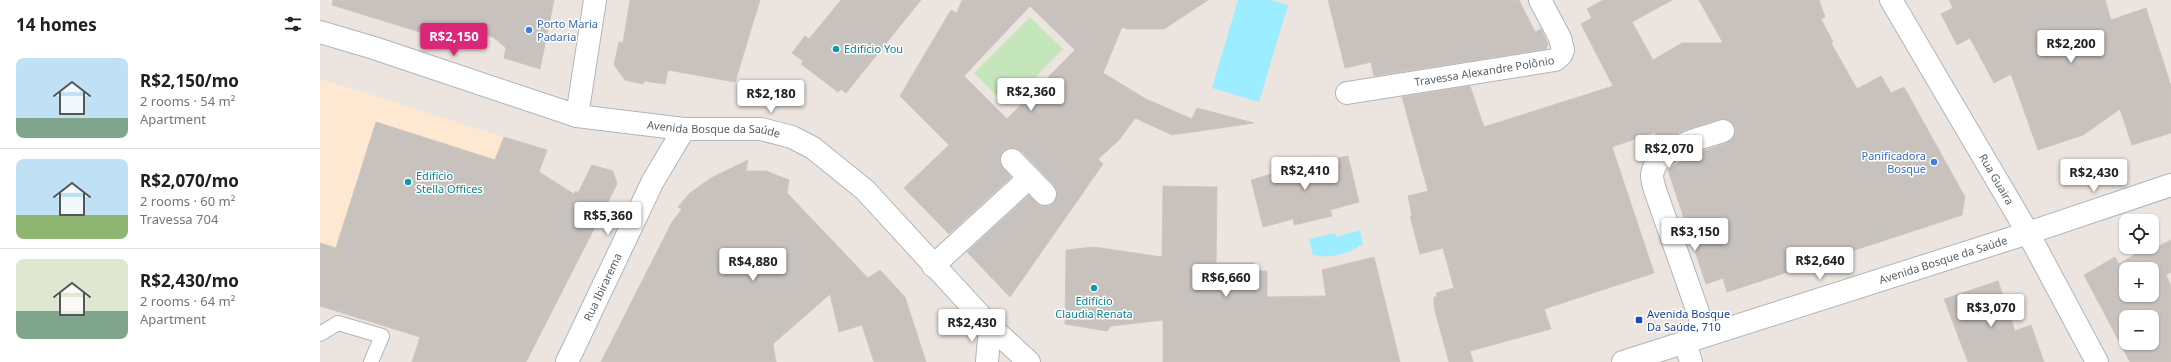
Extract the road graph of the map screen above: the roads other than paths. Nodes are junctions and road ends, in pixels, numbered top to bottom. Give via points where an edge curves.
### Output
1 (595, 0) edge
2 (1540, 0) edge
3 (1891, 0) edge
4 (320, 32) edge
5 (1347, 93) dead end
6 (577, 116) junction
7 (684, 128) junction
8 (1723, 131) dead end
9 (1012, 160) dead end
10 (1029, 178) junction
11 (2171, 185) edge
12 (1045, 194) dead end
13 (2028, 233) junction
14 (933, 266) junction
15 (990, 326) junction
16 (320, 334) edge
17 (1706, 336) junction
18 (1688, 352) edge
19 (371, 362) edge
20 (567, 362) edge
21 (987, 362) edge
22 (1029, 362) edge
23 (1623, 362) edge
24 (2097, 362) edge

1 - 6 street
2 - 5 street, Travessa Alexandre Polônio via 1562,44 1561,55 1555,60
3 - 13 street, Rua Guaira
4 - 6 street, Avenida Bosque da Saúde
6 - 7 street, Avenida Bosque da Saúde
7 - 14 street, Avenida Bosque da Saúde via 761,129 792,137 813,148 865,190
7 - 20 street, Rua Ibirarema via 653,181
8 - 17 street via 1672,150 1658,162 1652,175
9 - 10 street
10 - 12 street
10 - 14 street
11 - 13 street, Avenida Bosque da Saúde
13 - 17 street, Avenida Bosque da Saúde
13 - 24 street, Rua Guaira
14 - 15 street, Avenida Bosque da Saúde
15 - 21 street
15 - 22 street, Avenida Bosque da Saúde
16 - 19 lane via 338,323 382,336
17 - 18 street, Avenida Bosque da Saúde
18 - 23 street, Avenida Bosque da Saúde

